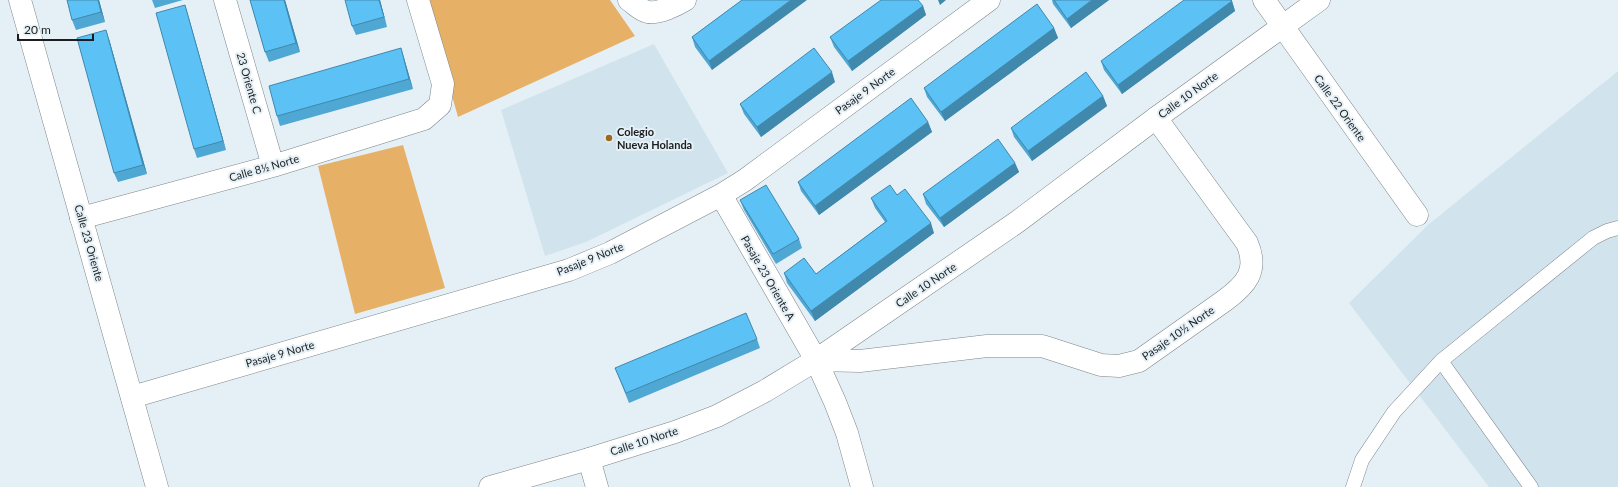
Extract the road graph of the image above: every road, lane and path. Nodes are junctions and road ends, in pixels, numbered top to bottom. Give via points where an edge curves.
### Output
1 (20, 0) edge
2 (225, 0) edge
3 (418, 0) edge
4 (629, 0) edge
5 (685, 0) edge
6 (989, 0) edge
7 (1264, 0) edge
8 (1319, 0) edge
9 (1282, 26) junction
10 (1156, 118) junction
11 (273, 166) junction
12 (721, 195) junction
13 (1417, 215) dead end
14 (81, 218) junction
15 (1618, 228) edge
16 (816, 360) junction
17 (1441, 361) junction
18 (132, 397) junction
19 (589, 459) junction
20 (157, 487) edge
21 (490, 487) edge
22 (597, 487) edge
23 (862, 487) edge
24 (1353, 487) edge
25 (1531, 487) edge

1 - 14 street, Calle 23 Oriente
2 - 11 street, 23 Oriente C
3 - 11 street, Calle 8½ Norte via 443,84 440,105 424,119
4 - 5 street via 649,12 662,10
6 - 12 street, Pasaje 9 Norte
7 - 9 street, Calle 22 Oriente
8 - 9 street, Calle 10 Norte
9 - 10 street, Calle 10 Norte
9 - 13 street, Calle 22 Oriente
10 - 16 street, Calle 10 Norte via 1017,222
10 - 16 street, Pasaje 10½ Norte via 1247,243 1251,252 1251,269 1243,285 1236,292 1139,361 1119,366 1100,365 1042,346 987,346 860,361
11 - 14 street, Calle 8½ Norte
12 - 16 street, Pasaje 23 Oriente A
12 - 18 street, Pasaje 9 Norte via 610,253 569,270
14 - 18 street, Calle 23 Oriente
15 - 17 lane via 1593,238
16 - 19 street, Calle 10 Norte via 717,416
16 - 23 street, Pasaje 23 Oriente A via 847,433
17 - 24 lane via 1394,412 1362,460
17 - 25 lane
18 - 20 street, Calle 23 Oriente
19 - 21 street, Calle 10 Norte
19 - 22 street

